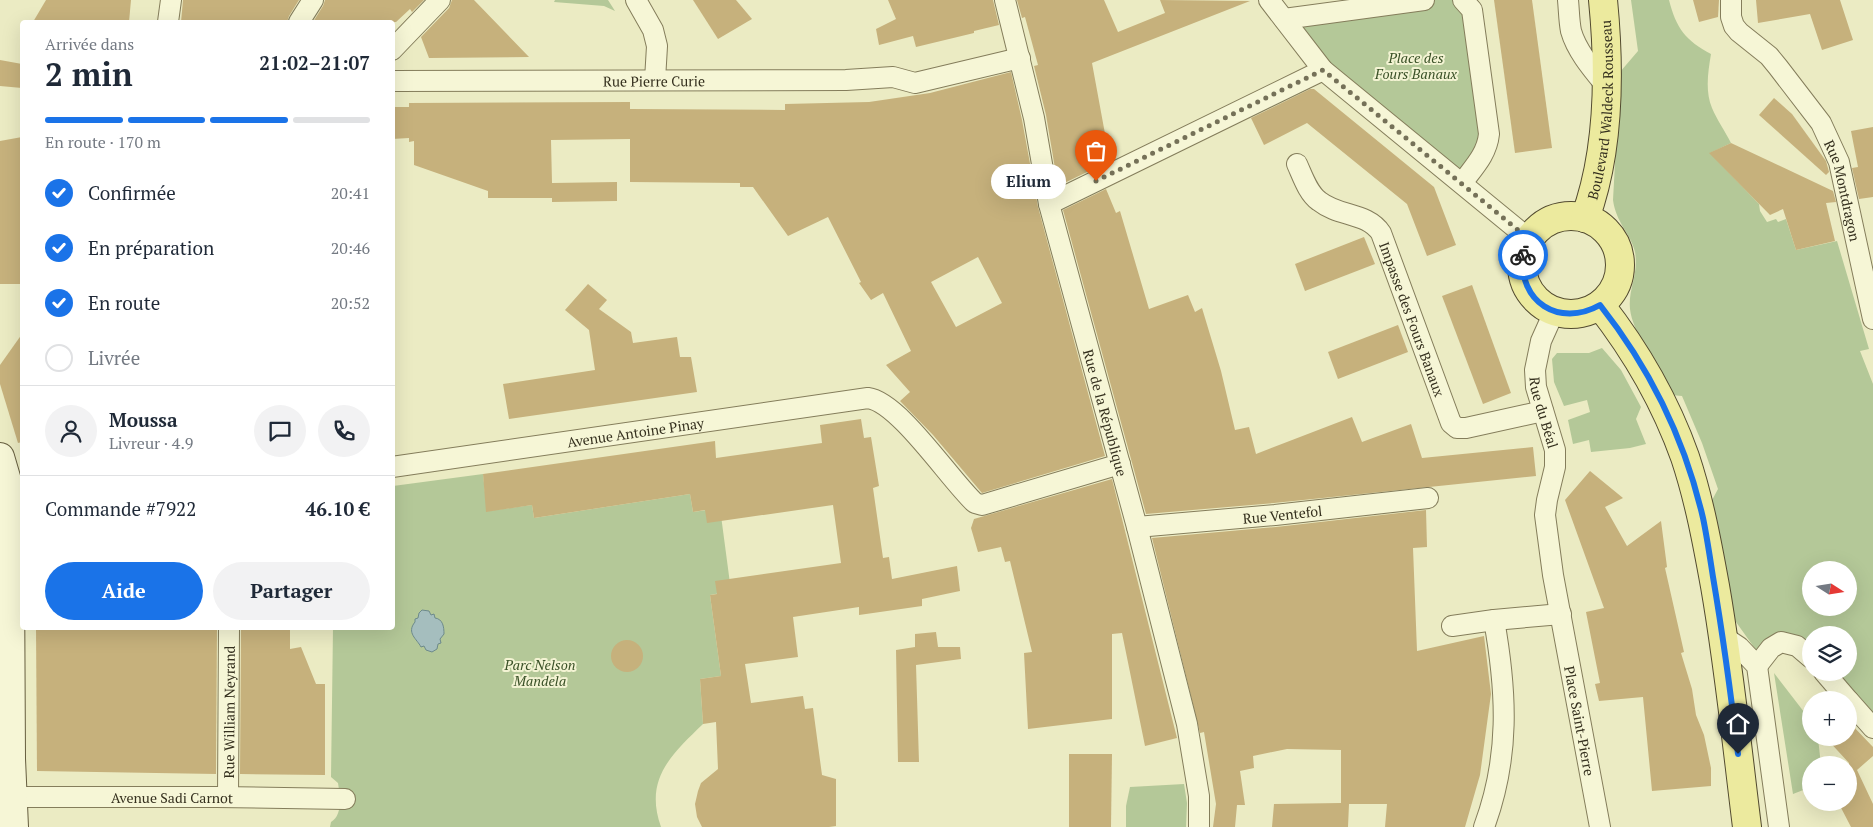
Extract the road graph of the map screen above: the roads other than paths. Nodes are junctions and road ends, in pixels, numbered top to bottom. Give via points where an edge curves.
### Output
1 (171, 0) edge
2 (312, 0) edge
3 (440, 0) edge
4 (636, 0) edge
5 (1005, 0) edge
6 (1269, 0) edge
7 (1424, 0) edge
8 (1463, 0) edge
9 (1568, 0) edge
10 (1603, 0) edge
11 (1731, 0) edge
12 (168, 20) edge
13 (300, 20) edge
14 (1284, 20) junction
15 (395, 47) edge
16 (1020, 58) junction
17 (1323, 70) junction
18 (655, 80) junction
19 (395, 81) edge
20 (1607, 87) junction
21 (1297, 164) dead end
22 (1462, 183) junction
23 (1049, 204) junction
24 (1585, 218) junction
25 (1529, 239) junction
26 (1600, 305) junction
27 (1554, 312) junction
28 (1873, 319) edge
29 (1543, 412) junction
30 (0, 457) edge
31 (1120, 464) junction
32 (395, 467) edge
33 (11, 498) edge
34 (1428, 498) dead end
35 (1137, 527) junction
36 (1561, 614) junction
37 (1494, 620) junction
38 (1452, 626) dead end
39 (229, 630) edge
40 (1724, 637) junction
41 (1802, 650) edge
42 (1757, 666) junction
43 (1832, 681) edge
44 (1840, 691) edge
45 (1857, 710) edge
46 (1873, 728) edge
47 (6, 797) edge
48 (228, 797) junction
49 (345, 799) dead end
50 (14, 827) edge
51 (1199, 827) edge
52 (1484, 827) edge
53 (1600, 827) edge
54 (1747, 827) edge
55 (1779, 827) edge

1 - 12 street
2 - 13 street
3 - 15 street
4 - 18 street via 653,30 657,46
5 - 16 street, Rue de la République
6 - 14 street
7 - 14 street
8 - 22 street via 1472,10 1489,134 1482,157
9 - 20 street via 1571,31 1595,73
10 - 20 main road, Boulevard Waldeck Rousseau
11 - 28 street, Rue Montdragon via 1734,26 1769,56 1821,124 1840,162
14 - 17 street
16 - 18 street, Rue Pierre Curie via 915,83 888,77
16 - 23 street, Rue de la République
17 - 22 street
17 - 23 street
18 - 19 street, Rue Pierre Curie
20 - 24 main road, Boulevard Waldeck Rousseau via 1603,136 1594,189
21 - 29 street, Impasse des Fours Banaux via 1318,201 1335,211 1370,221 1381,233 1451,423 1457,428 1466,428
22 - 25 street
23 - 31 street, Rue de la République
24 - 25 main road via 1568,216 1553,219 1539,227
24 - 26 main road via 1599,224 1618,249 1618,280
25 - 27 main road via 1523,253 1524,282 1541,305
26 - 27 main road via 1578,314
26 - 40 main road via 1643,365 1684,455 1703,518
27 - 29 street, Rue du Béal via 1541,341 1535,370
29 - 36 street, Rue du Béal via 1555,450 1555,467 1545,515
30 - 33 main road
31 - 32 street, Avenue Antoine Pinay via 982,505 975,504 896,413 879,401 868,398
31 - 35 street, Rue de la République
33 - 47 main road
34 - 35 street, Rue Ventefol
35 - 51 street, Rue de la République via 1188,724 1199,796
36 - 37 street
36 - 53 street, Place Saint-Pierre
37 - 38 street
37 - 52 street via 1505,717 1497,784
39 - 48 street, Rue William Neyrand
40 - 42 street
40 - 54 main road
41 - 42 street via 1782,642 1772,648
42 - 55 street
43 - 44 street
45 - 46 street
47 - 48 street, Avenue Sadi Carnot
47 - 50 main road
48 - 49 street, Avenue Sadi Carnot

